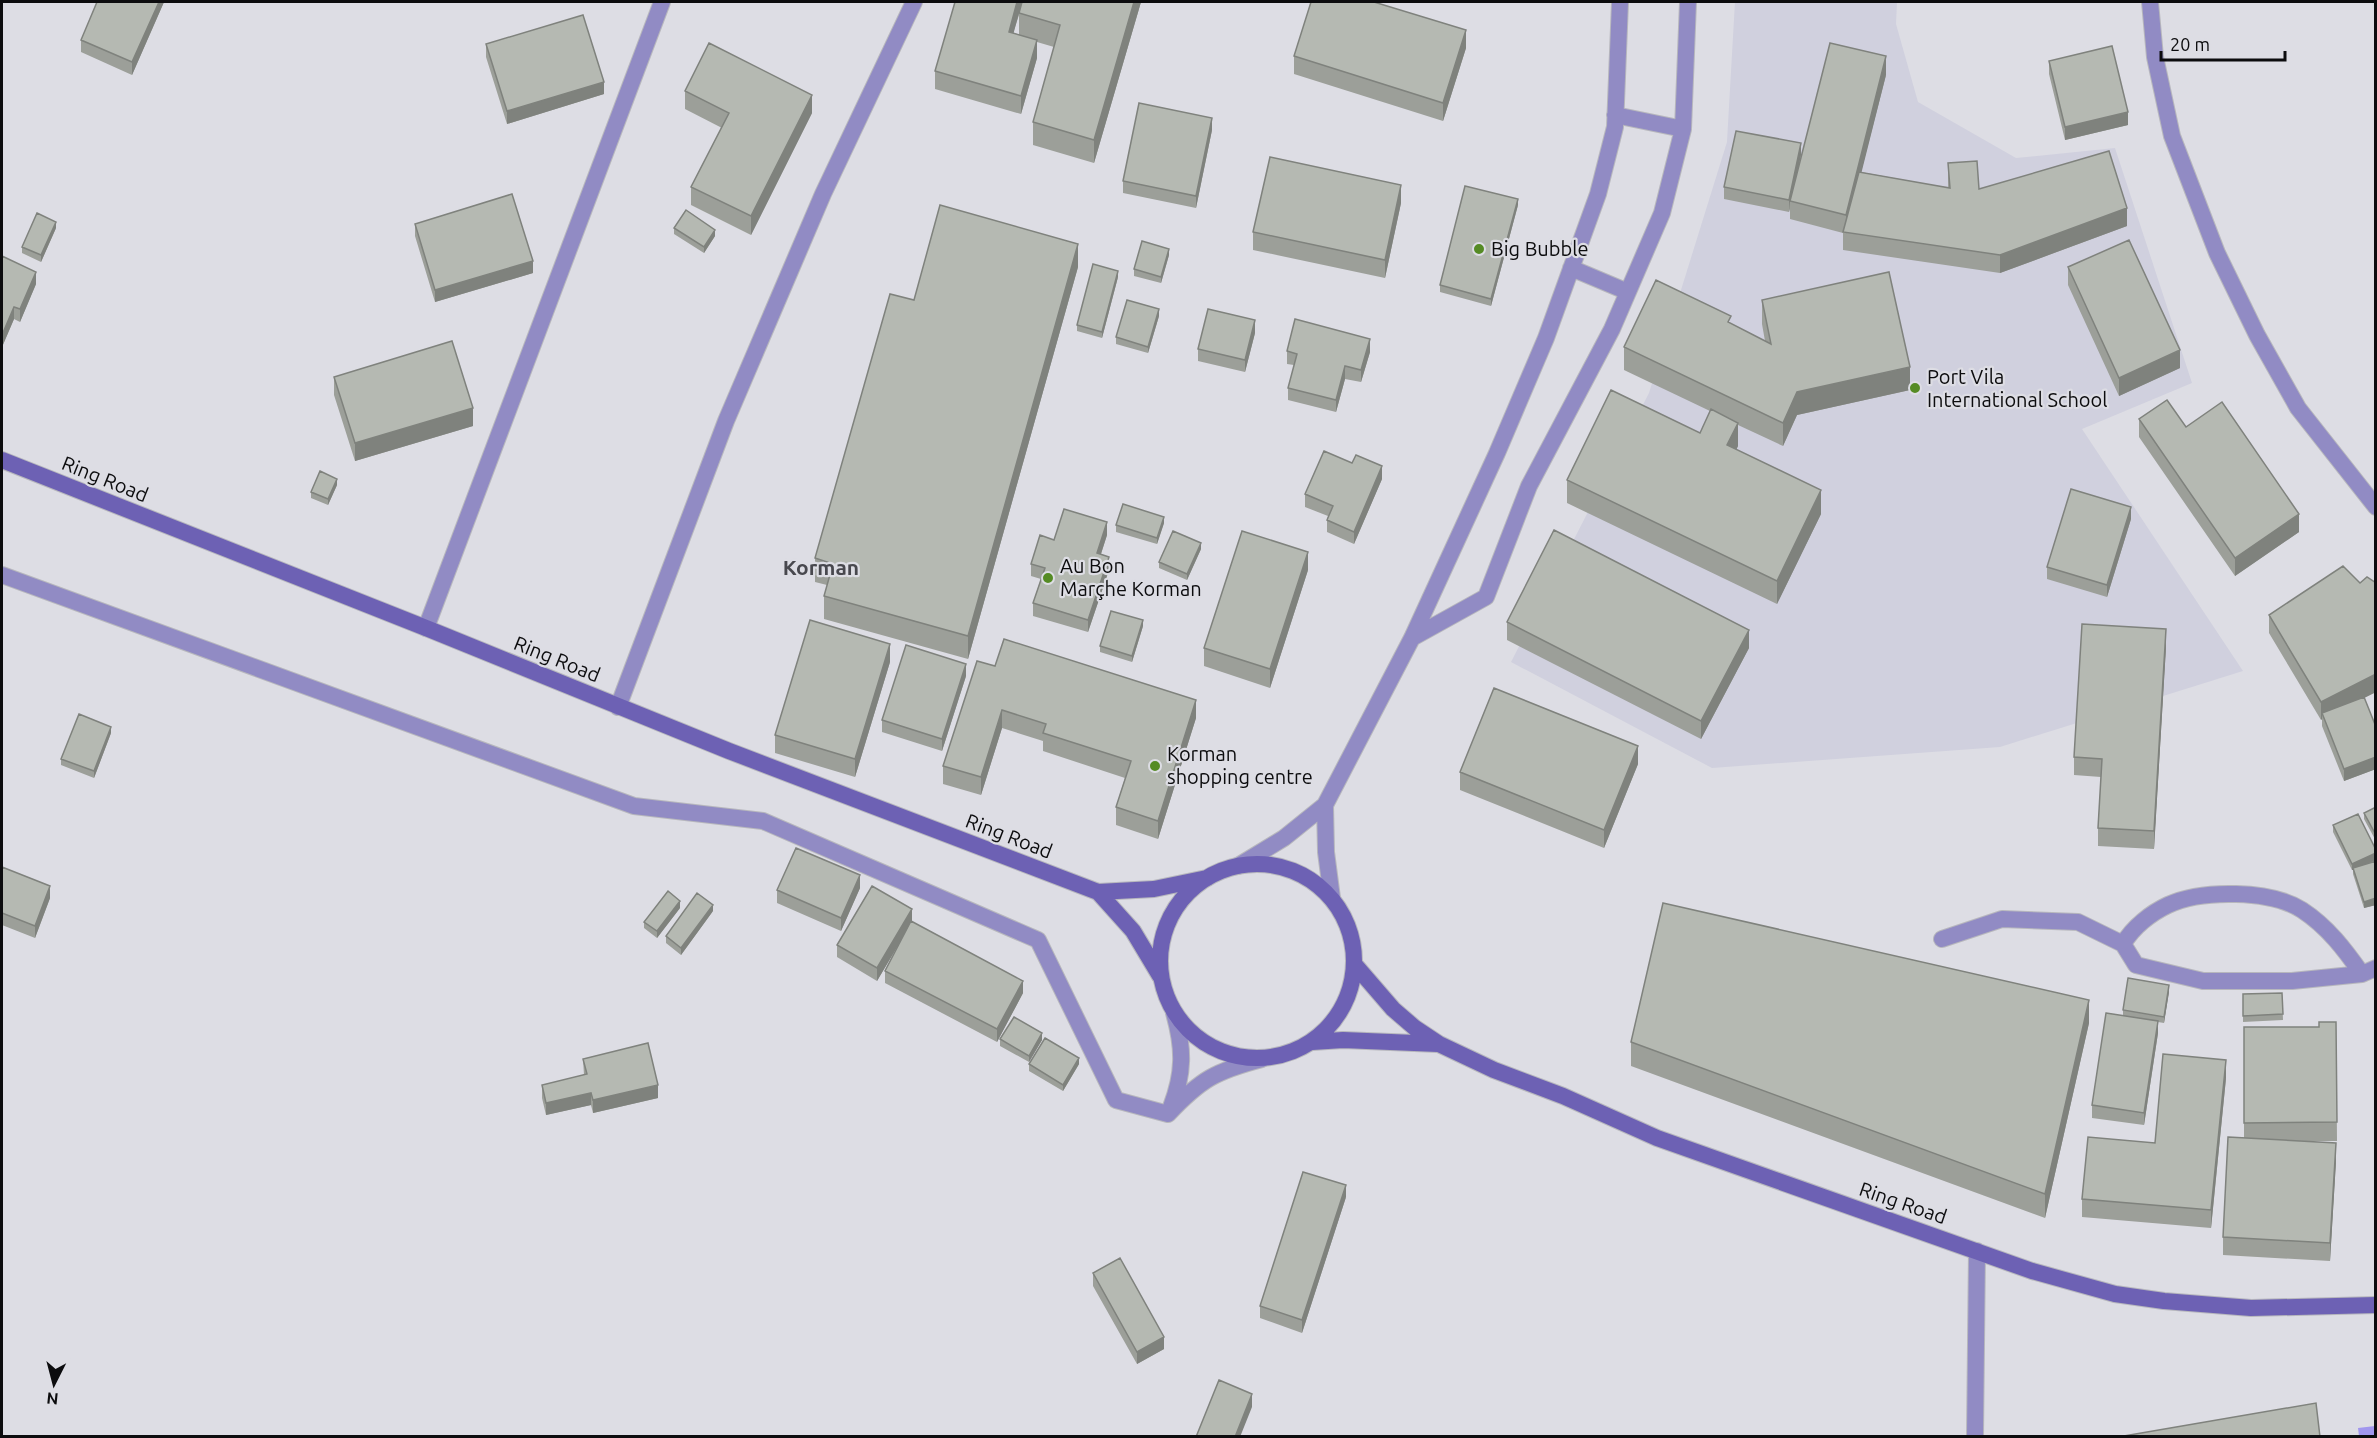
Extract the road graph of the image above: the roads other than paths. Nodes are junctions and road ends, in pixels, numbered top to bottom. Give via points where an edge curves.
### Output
1 (662, 2) edge
2 (914, 2) edge
3 (1620, 2) edge
4 (1688, 2) edge
5 (2150, 2) edge
6 (1615, 115) junction
7 (1683, 129) junction
8 (1571, 268) junction
9 (1628, 292) junction
10 (2, 460) edge
11 (2376, 507) edge
12 (2, 575) edge
13 (426, 628) junction
14 (1412, 638) junction
15 (618, 707) junction
16 (1326, 805) junction
17 (1238, 866) junction
18 (1207, 878) junction
19 (1098, 892) junction
20 (1332, 898) junction
21 (1942, 939) dead end
22 (2123, 944) junction
23 (1355, 965) junction
24 (2369, 971) edge
25 (1161, 978) junction
26 (1174, 1013) junction
27 (1312, 1042) junction
28 (1439, 1044) junction
29 (1262, 1059) junction
30 (1168, 1114) junction
31 (1977, 1251) junction
32 (2376, 1305) edge
33 (1975, 1437) edge

1 - 13 street
2 - 15 street via 823,195 726,421
3 - 6 street
4 - 7 street
5 - 11 street via 2155,57 2172,136 2217,253 2298,408
6 - 7 street
6 - 8 street via 1598,194
7 - 9 street via 1662,213
8 - 9 street
8 - 14 street via 1502,442
9 - 14 street via 1528,486 1486,597
10 - 13 main road, Ring Road
12 - 30 street via 634,806 762,821 1038,940 1116,1100
13 - 15 main road, Ring Road
14 - 16 street
15 - 19 main road, Ring Road
16 - 17 street via 1284,838
16 - 20 street via 1326,852
17 - 18 main road
17 - 20 main road via 1273,866 1305,876
18 - 19 main road, Ring Road via 1154,889
18 - 25 main road via 1185,896 1168,920 1161,948
19 - 25 main road, Ring Road via 1133,931
20 - 23 main road via 1349,930
21 - 22 street via 2002,919 2078,922
22 - 24 street via 2136,964 2203,981 2292,981
22 - 24 street via 2152,914 2170,904 2226,894 2251,894 2282,900 2302,910
23 - 27 main road via 1349,995 1334,1021
23 - 28 main road, Ring Road via 1393,1010
25 - 26 main road
26 - 29 main road via 1212,1047
26 - 30 street via 1182,1059 1180,1083
27 - 28 main road, Ring Road
27 - 29 main road via 1288,1054
28 - 31 main road, Ring Road via 1657,1138
29 - 30 street via 1214,1074 1193,1088
31 - 32 main road, Ring Road via 2115,1294 2164,1301 2251,1308
31 - 33 street

